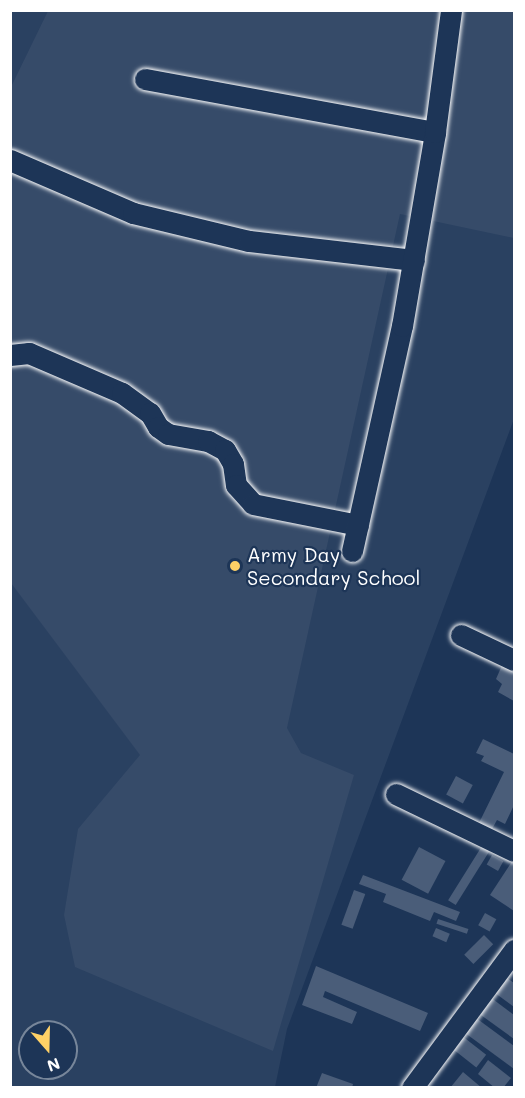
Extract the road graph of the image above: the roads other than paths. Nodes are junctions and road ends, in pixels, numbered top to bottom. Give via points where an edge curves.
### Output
1 (451, 10) edge
2 (145, 79) dead end
3 (435, 132) junction
4 (10, 160) edge
5 (414, 260) junction
6 (10, 355) edge
7 (358, 525) junction
8 (352, 551) dead end
9 (461, 635) dead end
10 (514, 660) edge
11 (396, 794) dead end
12 (514, 851) edge
13 (514, 950) edge
14 (412, 1088) edge

1 - 3 street
2 - 3 street
3 - 5 street
4 - 5 street via 133,213 249,241
5 - 7 street
6 - 7 street via 29,353 122,393 150,413 158,427 168,434 208,441 225,450 236,485 253,504
7 - 8 street
9 - 10 street
11 - 12 street
13 - 14 street

